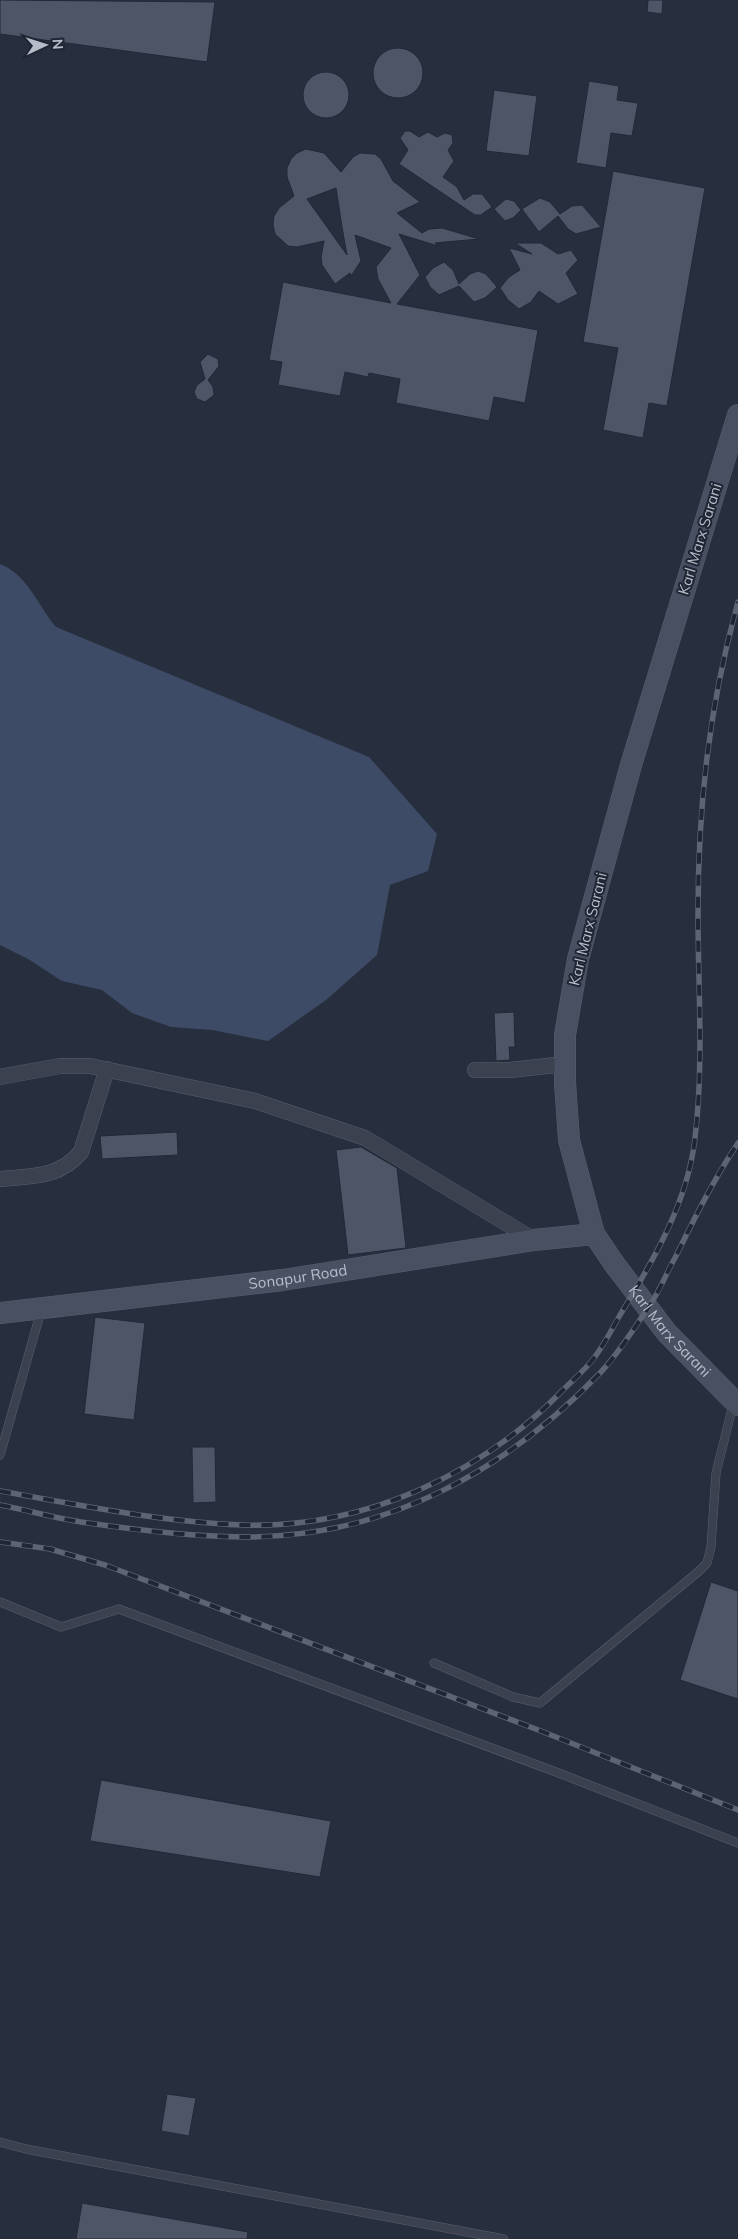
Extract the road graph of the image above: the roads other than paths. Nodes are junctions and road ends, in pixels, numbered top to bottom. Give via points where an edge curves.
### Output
1 (738, 415) edge
2 (565, 1064) junction
3 (107, 1069) junction
4 (475, 1070) dead end
5 (0, 1077) edge
6 (0, 1179) edge
7 (594, 1234) junction
8 (534, 1240) junction
9 (41, 1309) junction
10 (0, 1313) edge
11 (736, 1403) edge
12 (0, 1455) edge
13 (0, 1602) edge
14 (434, 1663) dead end
15 (738, 1843) edge
16 (0, 2142) edge
17 (504, 2239) edge

1 - 2 main road, Karl Marx Sarani via 630,765 578,959 565,1035
2 - 4 street
2 - 7 main road, Karl Marx Sarani via 569,1140
3 - 5 street via 60,1066
3 - 6 street via 80,1152 72,1162 61,1170 40,1175
3 - 8 street via 255,1101 365,1138
7 - 8 main road, Sonapur Road
7 - 11 main road, Karl Marx Sarani via 667,1333
8 - 9 main road, Sonapur Road via 282,1280
9 - 10 main road, Sonapur Road
9 - 12 lane
11 - 14 lane via 716,1473 711,1547 707,1563 698,1572 540,1703 512,1697
13 - 15 lane via 61,1627 119,1609
16 - 17 lane

